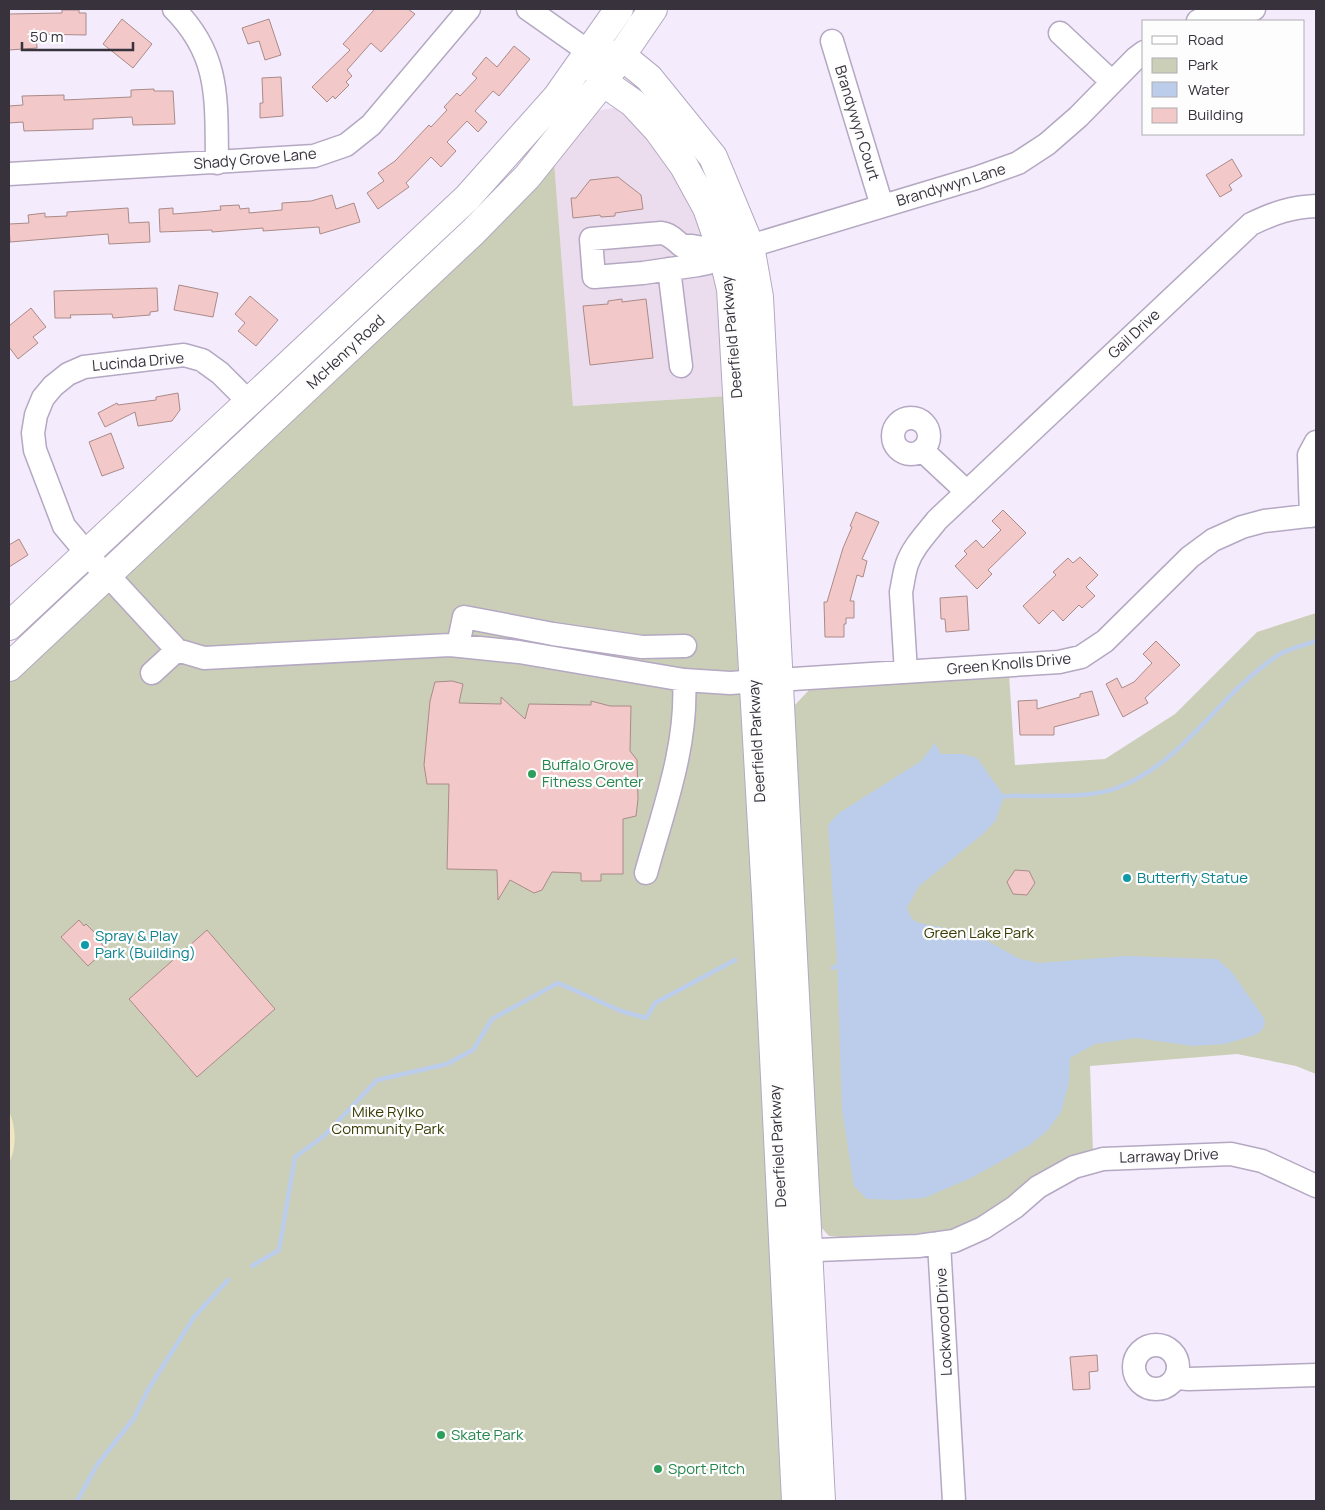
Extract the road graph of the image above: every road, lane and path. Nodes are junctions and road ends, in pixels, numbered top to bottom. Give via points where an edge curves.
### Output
1 (174, 9) edge
2 (469, 9) edge
3 (528, 9) edge
4 (619, 9) edge
5 (653, 9) edge
6 (1254, 9) edge
7 (1201, 20) edge
8 (1060, 33) dead end
9 (832, 41) dead end
10 (589, 52) junction
11 (1142, 54) edge
12 (622, 56) junction
13 (603, 82) junction
14 (1112, 82) junction
15 (217, 163) junction
16 (9, 174) edge
17 (882, 206) junction
18 (1316, 206) edge
19 (750, 246) junction
20 (722, 251) junction
21 (669, 269) junction
22 (681, 366) dead end
23 (250, 402) junction
24 (1316, 442) edge
25 (922, 450) dead end
26 (967, 492) junction
27 (1314, 515) edge
28 (87, 553) junction
29 (106, 576) junction
30 (9, 626) edge
31 (596, 640) junction
32 (458, 645) junction
33 (685, 646) dead end
34 (177, 650) junction
35 (590, 664) junction
36 (9, 667) edge
37 (906, 672) junction
38 (152, 673) dead end
39 (684, 680) junction
40 (766, 682) junction
41 (646, 873) dead end
42 (1316, 1186) edge
43 (939, 1243) junction
44 (796, 1251) junction
45 (1316, 1375) edge
46 (1176, 1378) dead end
47 (796, 1501) edge
48 (821, 1501) edge
49 (954, 1501) edge

1 - 15 street via 188,22 206,51 216,89
2 - 15 street, Shady Grove Lane via 371,125 346,145 314,156
3 - 10 street
4 - 10 main road, McHenry Road
5 - 12 main road, McHenry Road
6 - 7 street via 1216,14
8 - 14 street
9 - 17 street, Brandywyn Court
10 - 12 main road
10 - 13 main road, Deerfield Parkway
10 - 23 main road, McHenry Road via 556,97 466,198
11 - 14 street, Brandywyn Lane
12 - 13 main road, McHenry Road
12 - 19 main road, Deerfield Parkway via 649,78 713,157
13 - 20 main road, Deerfield Parkway via 633,103 664,137 706,208
13 - 29 main road, McHenry Road via 527,176 473,232
14 - 17 street, Brandywyn Lane via 1047,144 1018,163
15 - 16 street, Shady Grove Lane
17 - 19 street, Brandywyn Lane
18 - 26 street, Gail Drive via 1278,212 1251,224
19 - 20 street, Brandywyn Lane
19 - 40 main road, Deerfield Parkway via 759,297
20 - 21 street via 708,263
20 - 21 street via 682,246 673,237 661,233 591,240 594,277
20 - 40 main road, Deerfield Parkway via 731,289
21 - 22 street
23 - 28 main road, McHenry Road
23 - 28 street, Lucinda Drive via 202,360 184,355 84,367 53,386 42,398 36,414 35,450 64,526
24 - 27 street, Green Knolls Drive via 1309,455
25 - 26 street
26 - 37 street, Gail Drive via 937,520 907,564 901,592
27 - 37 street, Green Knolls Drive via 1264,521 1214,540 1190,557 1105,641 1081,657 1059,662
28 - 29 street, Lucinda Drive
28 - 30 main road, McHenry Road
29 - 34 street, Lucinda Drive
29 - 36 main road, McHenry Road
31 - 32 street via 464,617
31 - 33 street via 642,647
31 - 35 street
32 - 34 street, Green Knolls Drive via 204,658
32 - 35 street, Green Knolls Drive
34 - 38 street
35 - 39 street, Green Knolls Drive
37 - 40 street, Green Knolls Drive
39 - 40 street, Green Knolls Drive
39 - 41 street via 683,719 673,774
40 - 44 main road, Deerfield Parkway
42 - 43 street, Larraway Drive via 1262,1161 1231,1154 1102,1159 1074,1167 1038,1187 983,1228 954,1241
43 - 44 street
43 - 49 street, Lockwood Drive
44 - 47 main road, Deerfield Parkway
44 - 48 main road, Deerfield Parkway
45 - 46 street

